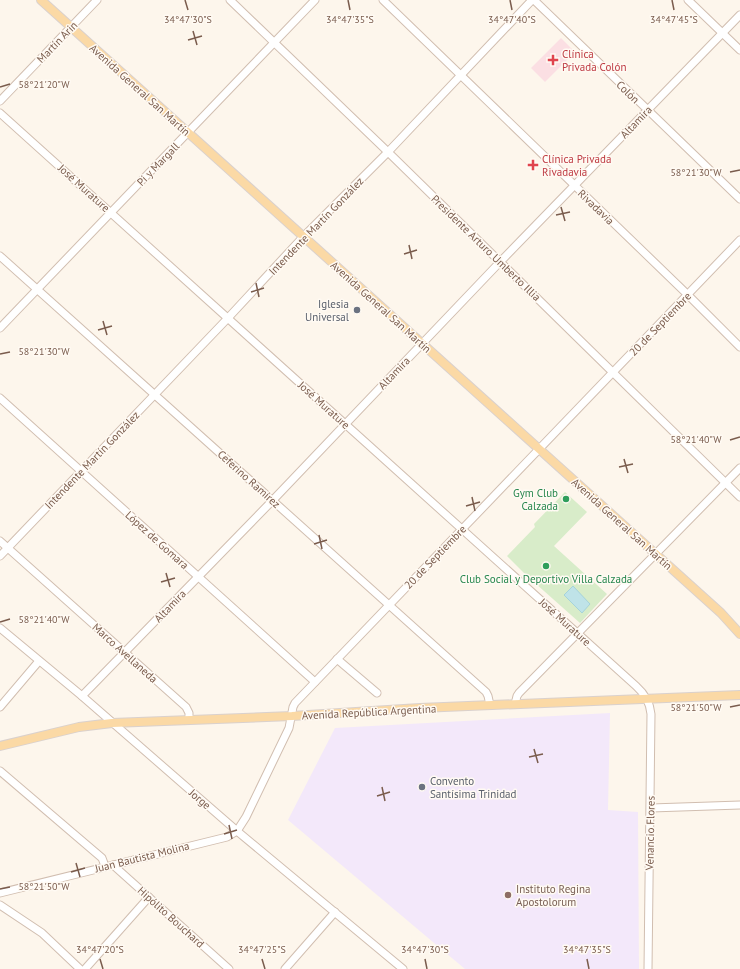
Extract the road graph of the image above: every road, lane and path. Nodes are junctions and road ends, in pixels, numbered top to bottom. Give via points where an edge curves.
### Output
1 (41, 0) edge
2 (97, 0) edge
3 (230, 0) edge
4 (315, 0) edge
5 (383, 0) edge
6 (533, 0) edge
7 (688, 0) edge
8 (740, 15) edge
9 (71, 27) junction
10 (723, 34) junction
11 (274, 43) junction
12 (740, 50) edge
13 (460, 75) junction
14 (0, 101) edge
15 (648, 110) junction
16 (0, 113) edge
17 (187, 133) junction
18 (388, 152) junction
19 (574, 185) junction
20 (740, 199) edge
21 (111, 213) junction
22 (303, 237) junction
23 (740, 240) edge
24 (0, 256) edge
25 (500, 262) junction
26 (36, 290) junction
27 (688, 295) junction
28 (228, 318) junction
29 (0, 328) edge
30 (422, 344) junction
31 (740, 347) edge
32 (613, 372) junction
33 (154, 395) junction
34 (0, 398) edge
35 (346, 424) junction
36 (539, 449) junction
37 (740, 468) edge
38 (80, 472) junction
39 (726, 483) junction
40 (740, 497) edge
41 (273, 500) junction
42 (462, 529) junction
43 (0, 541) edge
44 (8, 548) junction
45 (655, 554) junction
46 (0, 556) edge
47 (198, 577) junction
48 (388, 605) junction
49 (721, 613) junction
50 (0, 628) edge
51 (740, 628) edge
52 (578, 634) junction
53 (740, 634) edge
54 (125, 653) junction
55 (337, 659) junction
56 (39, 660) junction
57 (315, 682) junction
58 (376, 693) dead end
59 (740, 695) edge
60 (82, 696) junction
61 (647, 699) junction
62 (516, 704) junction
63 (490, 705) junction
64 (0, 707) edge
65 (292, 716) junction
66 (189, 720) junction
67 (112, 723) junction
68 (0, 746) edge
69 (0, 771) edge
70 (740, 805) edge
71 (651, 808) junction
72 (237, 831) junction
73 (113, 864) junction
74 (106, 866) junction
75 (0, 892) edge
76 (148, 897) junction
77 (0, 905) edge
78 (335, 912) junction
79 (80, 969) edge
80 (85, 969) edge
81 (229, 969) edge
82 (284, 969) edge
83 (403, 969) edge
84 (648, 969) edge

1 - 9 main road, Avenida General San Martín
2 - 9 street, Martín Arin
3 - 11 street, Presidente Arturo Umberto Illia
4 - 11 street, Pi y Margall
5 - 13 street, Rivadavia
6 - 13 street, Intendente Martín González
6 - 15 street, Colón
7 - 10 street
8 - 10 street, Altamira
9 - 14 street, Martín Arin
9 - 17 main road, Avenida General San Martín
10 - 12 street
10 - 15 street, Altamira
11 - 17 street, Pi y Margall
11 - 18 street, Presidente Arturo Umberto Illia
13 - 18 street, Intendente Martín González
13 - 19 street, Rivadavia
15 - 19 street, Altamira
15 - 20 street, Colón
16 - 21 street, José Murature
17 - 21 street, Pi y Margall
17 - 22 main road, Avenida General San Martín
18 - 22 street, Intendente Martín González
18 - 25 street, Presidente Arturo Umberto Illia
19 - 25 street, Altamira
19 - 27 street, Rivadavia
21 - 26 street, Pi y Margall
21 - 28 street, José Murature
22 - 28 street, Intendente Martín González
22 - 30 main road, Avenida General San Martín
23 - 27 street, 20 de Septiembre
24 - 26 street, Ceferino Ramírez
25 - 30 street, Altamira
25 - 32 street, Presidente Arturo Umberto Illia
26 - 29 street, Pi y Margall
26 - 33 street, Ceferino Ramírez
27 - 31 street, Rivadavia
27 - 32 street, 20 de Septiembre
28 - 33 street, Intendente Martín González
28 - 35 street, José Murature
30 - 35 street, Altamira
30 - 36 main road, Avenida General San Martín
32 - 36 street, 20 de Septiembre
32 - 39 street, Presidente Arturo Umberto Illia
33 - 38 street, Intendente Martín González
33 - 41 street, Ceferino Ramírez
34 - 38 street, López de Gomara
35 - 41 street, Altamira
35 - 42 street, José Murature
36 - 42 street, 20 de Septiembre
36 - 45 main road, Avenida General San Martín
37 - 39 street
38 - 44 street, Intendente Martín González
38 - 47 street, López de Gomara
39 - 40 street, Presidente Arturo Umberto Illia
39 - 45 street
41 - 47 street, Altamira
41 - 48 street, Ceferino Ramírez
42 - 48 street, 20 de Septiembre
42 - 52 street, José Murature
43 - 44 street, Marco Avellaneda
44 - 46 street, Intendente Martín González
44 - 54 street, Marco Avellaneda
45 - 49 main road, Avenida General San Martín
45 - 52 street
47 - 54 street, Altamira
47 - 57 street, López de Gomara
48 - 55 street, 20 de Septiembre
48 - 63 street, Ceferino Ramírez via 486,692
49 - 51 main road, Avenida General San Martín
49 - 53 main road, Avenida General San Martín
50 - 56 street, Jorge
52 - 61 street, José Murature
52 - 62 street via 519,693
54 - 60 street, Altamira
54 - 66 street, Marco Avellaneda via 186,707
55 - 57 street, 20 de Septiembre
55 - 58 street
56 - 60 street, Jorge
56 - 64 street
57 - 65 street, 20 de Septiembre via 295,703
59 - 61 main road, Avenida República Argentina
60 - 67 street, Jorge
61 - 62 main road, Avenida República Argentina
61 - 71 street, Venancio Flores via 651,714
62 - 63 main road, Avenida República Argentina
63 - 65 main road, Avenida República Argentina
65 - 66 main road, Avenida República Argentina
65 - 72 street, 20 de Septiembre via 289,728
66 - 67 main road, Avenida República Argentina
67 - 68 main road, Avenida República Argentina via 79,727
67 - 72 street, Jorge
69 - 74 street via 102,858
70 - 71 street
71 - 84 street, Venancio Flores
72 - 73 street, Juan Bautista Molina via 227,837
72 - 78 street, Jorge
73 - 74 street, Juan Bautista Molina
73 - 76 street, Hipólito Bouchard
74 - 75 street, Juan Bautista Molina
76 - 80 street
76 - 81 street, Hipólito Bouchard
77 - 79 street via 42,933
78 - 82 street
78 - 83 street, Jorge

